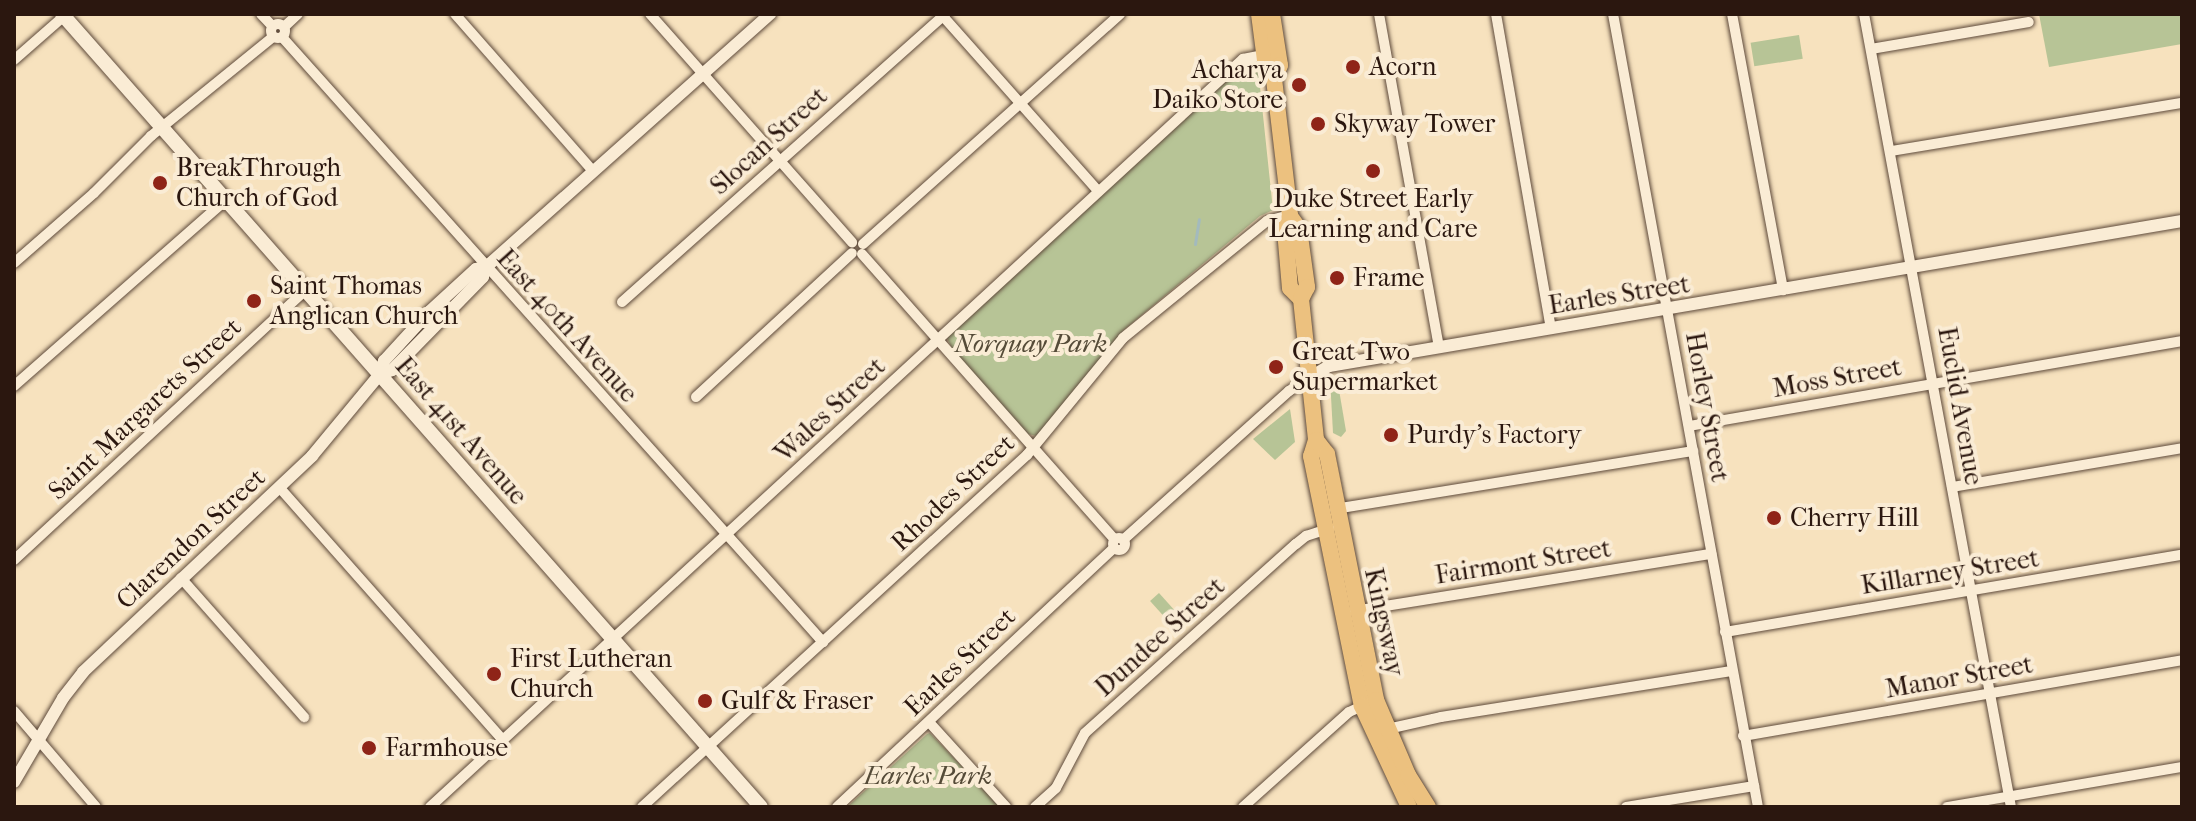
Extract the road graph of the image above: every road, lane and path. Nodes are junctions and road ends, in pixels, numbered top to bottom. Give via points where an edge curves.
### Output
1 (261, 14) edge
2 (298, 14) edge
3 (455, 14) edge
4 (650, 14) edge
5 (770, 14) edge
6 (1120, 14) edge
7 (1259, 14) edge
8 (1272, 14) edge
9 (1379, 14) edge
10 (1496, 14) edge
11 (1613, 14) edge
12 (1732, 14) edge
13 (1864, 14) edge
14 (63, 15) edge
15 (943, 15) edge
16 (2029, 22) dead end
17 (278, 32) junction
18 (1871, 49) junction
19 (1264, 55) junction
20 (14, 60) edge
21 (703, 74) junction
22 (1274, 79) junction
23 (2182, 103) edge
24 (1020, 104) junction
25 (163, 127) junction
26 (1891, 151) junction
27 (780, 161) junction
28 (593, 171) junction
29 (1098, 191) junction
30 (226, 200) junction
31 (1290, 216) junction
32 (2182, 221) edge
33 (857, 248) junction
34 (14, 263) edge
35 (1912, 267) junction
36 (485, 268) junction
37 (306, 290) junction
38 (1783, 290) junction
39 (622, 302) dead end
40 (1666, 309) junction
41 (1551, 328) junction
42 (938, 340) junction
43 (2182, 341) edge
44 (1439, 347) junction
45 (380, 374) junction
46 (1309, 378) junction
47 (1933, 383) junction
48 (14, 386) edge
49 (696, 397) dead end
50 (1689, 426) junction
51 (1034, 448) junction
52 (2182, 448) edge
53 (1693, 451) junction
54 (279, 487) junction
55 (1952, 487) junction
56 (1331, 519) junction
57 (725, 536) junction
58 (1117, 542) junction
59 (1711, 554) junction
60 (2182, 555) edge
61 (14, 560) edge
62 (181, 578) junction
63 (1972, 590) junction
64 (1350, 612) junction
65 (1725, 632) junction
66 (612, 641) junction
67 (823, 642) junction
68 (2182, 660) edge
69 (1731, 671) junction
70 (1991, 693) junction
71 (1369, 703) junction
72 (14, 711) edge
73 (304, 717) dead end
74 (929, 722) junction
75 (1380, 732) junction
76 (1743, 736) junction
77 (37, 739) junction
78 (503, 740) junction
79 (707, 747) junction
80 (2182, 767) edge
81 (14, 782) edge
82 (1754, 786) junction
83 (2010, 802) edge
84 (435, 805) edge
85 (96, 807) edge
86 (642, 807) edge
87 (761, 807) edge
88 (837, 807) edge
89 (1006, 807) edge
90 (1035, 807) edge
91 (1243, 807) edge
92 (1409, 807) edge
93 (1428, 807) edge
94 (1626, 807) edge
95 (1758, 807) edge
96 (1947, 807) edge

1 - 17 street, East 40th Avenue
2 - 17 street
3 - 28 street
4 - 21 street
5 - 21 street, Clarendon Street
6 - 24 street
7 - 19 main road, Kingsway
8 - 22 main road, Kingsway via 1280,65
9 - 44 street
10 - 41 street
11 - 40 street, Horley Street
12 - 38 street
13 - 18 street, Euclid Avenue
14 - 20 street
14 - 25 main road, East 41st Avenue
15 - 24 street
15 - 27 street, Slocan Street
16 - 18 street
17 - 25 street
17 - 36 street, East 40th Avenue
18 - 26 street, Euclid Avenue
19 - 22 main road, Kingsway
19 - 29 street, Wales Street via 1243,59
21 - 27 street
21 - 28 street, Clarendon Street
22 - 31 main road, Kingsway
23 - 26 street
24 - 29 street
24 - 33 street
25 - 30 main road, East 41st Avenue
25 - 34 street
26 - 35 street, Euclid Avenue
27 - 33 street
27 - 39 street, Slocan Street
28 - 36 street, Clarendon Street
29 - 42 street, Wales Street
30 - 37 main road, East 41st Avenue
30 - 48 street
31 - 46 main road, Kingsway via 1285,230 1290,288 1301,299
31 - 51 street, Rhodes Street via 1267,221 1117,344
32 - 35 street, Earles Street
33 - 42 street
33 - 49 street
35 - 38 street, Earles Street
35 - 47 street, Euclid Avenue
36 - 45 street, Clarendon Street via 483,277 392,370
36 - 57 street, East 40th Avenue
37 - 45 main road, East 41st Avenue
37 - 61 street, Saint Margarets Street
38 - 40 street, Earles Street
40 - 41 street, Earles Street
40 - 50 street, Horley Street
41 - 44 street, Earles Street
42 - 51 street
42 - 57 street, Wales Street
43 - 47 street, Moss Street
44 - 46 street, Earles Street via 1329,366
45 - 54 street, Clarendon Street via 347,418
45 - 66 main road, East 41st Avenue
46 - 56 main road, Kingsway via 1316,440 1327,454
46 - 58 street, Earles Street
47 - 50 street, Moss Street
47 - 55 street, Euclid Avenue
50 - 53 street, Horley Street
51 - 58 street
51 - 67 street, Rhodes Street
52 - 55 street
53 - 56 street
53 - 59 street, Horley Street
54 - 62 street, Clarendon Street
54 - 78 street
55 - 63 street, Euclid Avenue
56 - 64 main road, Kingsway
56 - 90 street, Dundee Street via 1296,544 1085,733 1065,775
57 - 66 street, Wales Street
57 - 67 street, East 40th Avenue
58 - 74 street, Earles Street
59 - 64 street, Fairmont Street
59 - 65 street, Horley Street
60 - 63 street, Killarney Street
62 - 73 street
62 - 77 street, Clarendon Street via 83,672
63 - 65 street, Killarney Street
63 - 70 street, Euclid Avenue
64 - 71 main road, Kingsway
65 - 69 street, Horley Street
66 - 78 street, Wales Street
66 - 79 main road, East 41st Avenue
67 - 79 street, Rhodes Street
68 - 70 street, Manor Street
69 - 75 street via 1441,717
69 - 76 street, Horley Street
70 - 76 street, Manor Street
70 - 83 street, Euclid Avenue
71 - 75 main road, Kingsway
71 - 91 street via 1349,712
72 - 77 street
74 - 88 street, Earles Street
74 - 89 street
75 - 92 main road, Kingsway
75 - 93 main road, Kingsway
76 - 82 street, Horley Street
77 - 81 street, Clarendon Street
77 - 85 street
78 - 84 street, Wales Street
79 - 86 street, Rhodes Street
79 - 87 main road, East 41st Avenue
80 - 83 street
82 - 94 street
82 - 95 street, Horley Street
83 - 96 street

